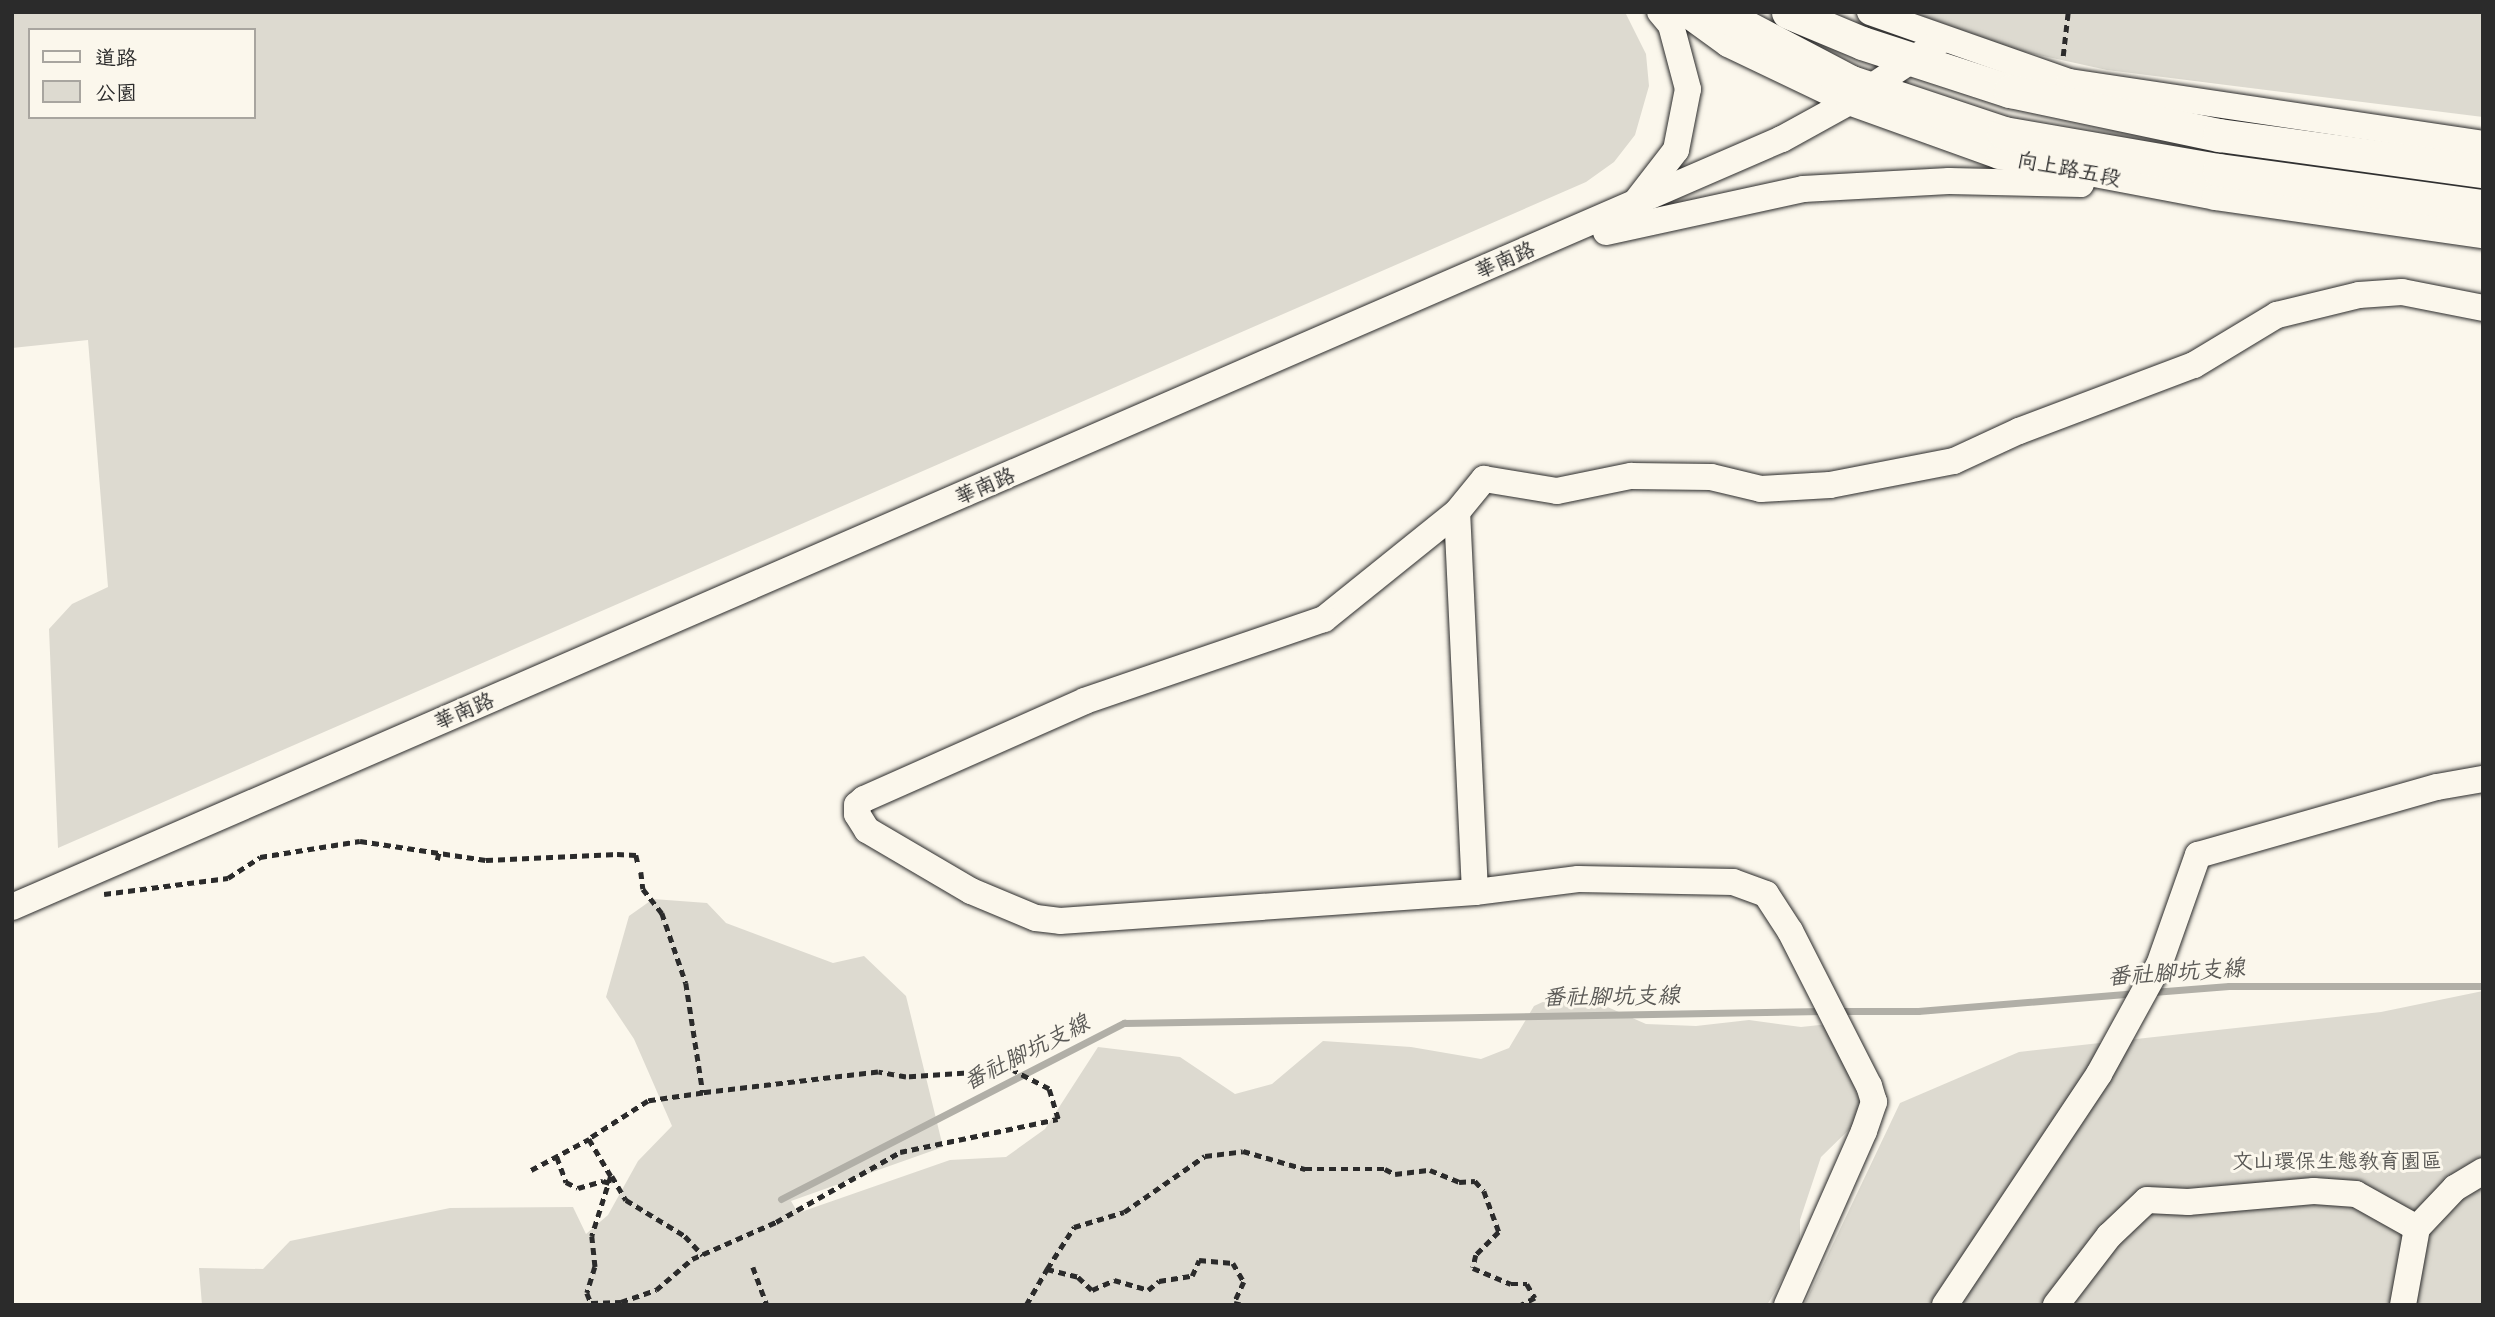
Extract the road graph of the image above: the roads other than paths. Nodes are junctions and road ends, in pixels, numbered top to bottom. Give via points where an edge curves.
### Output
1 (1660, 12) edge
2 (1684, 12) edge
3 (1718, 12) edge
4 (1788, 12) edge
5 (1870, 12) edge
6 (1944, 39) junction
7 (1913, 59) junction
8 (1859, 95) junction
9 (2483, 144) edge
10 (2483, 171) edge
11 (2157, 186) junction
12 (1634, 205) junction
13 (2483, 206) edge
14 (2483, 235) edge
15 (1513, 257) junction
16 (2483, 308) edge
17 (1457, 512) junction
18 (2483, 779) edge
19 (1475, 892) junction
20 (12, 907) edge
21 (2483, 1171) edge
22 (2417, 1228) junction
23 (1787, 1305) edge
24 (1945, 1305) edge
25 (2056, 1305) edge
26 (2403, 1305) edge

1 - 12 street via 1671,25 1688,89 1676,150
2 - 8 street, 向上路五段 via 1728,44
3 - 8 main road, 向上路五段
4 - 7 main road
5 - 6 street
6 - 7 street, 華南路
6 - 9 street via 2069,82
7 - 8 street, 華南路
7 - 10 main road via 2010,91 2219,135
8 - 11 street, 向上路五段 via 1999,156
8 - 12 street, 華南路 via 1782,139
8 - 13 main road, 向上路五段 via 2004,133 2219,170
11 - 14 street, 向上路五段
11 - 15 street via 1949,181 1803,189 1646,220
12 - 15 street, 華南路
15 - 20 street, 華南路
16 - 17 street via 2402,292 2359,295 2277,315 2194,365 2019,431 1954,461 1830,485 1760,489 1712,477 1631,476 1557,491 1484,479
17 - 19 street
17 - 19 street via 1324,619 1085,701 864,799 857,805 857,814 867,830 960,884 1036,918 1073,920
18 - 24 street via 2437,787 2198,855 2158,965 2099,1074
19 - 23 street via 1578,879 1733,882 1766,894 1790,931 1874,1102
21 - 22 street via 2455,1188
22 - 25 street via 2357,1194 2314,1191 2188,1202 2147,1200 2126,1217
22 - 26 street

